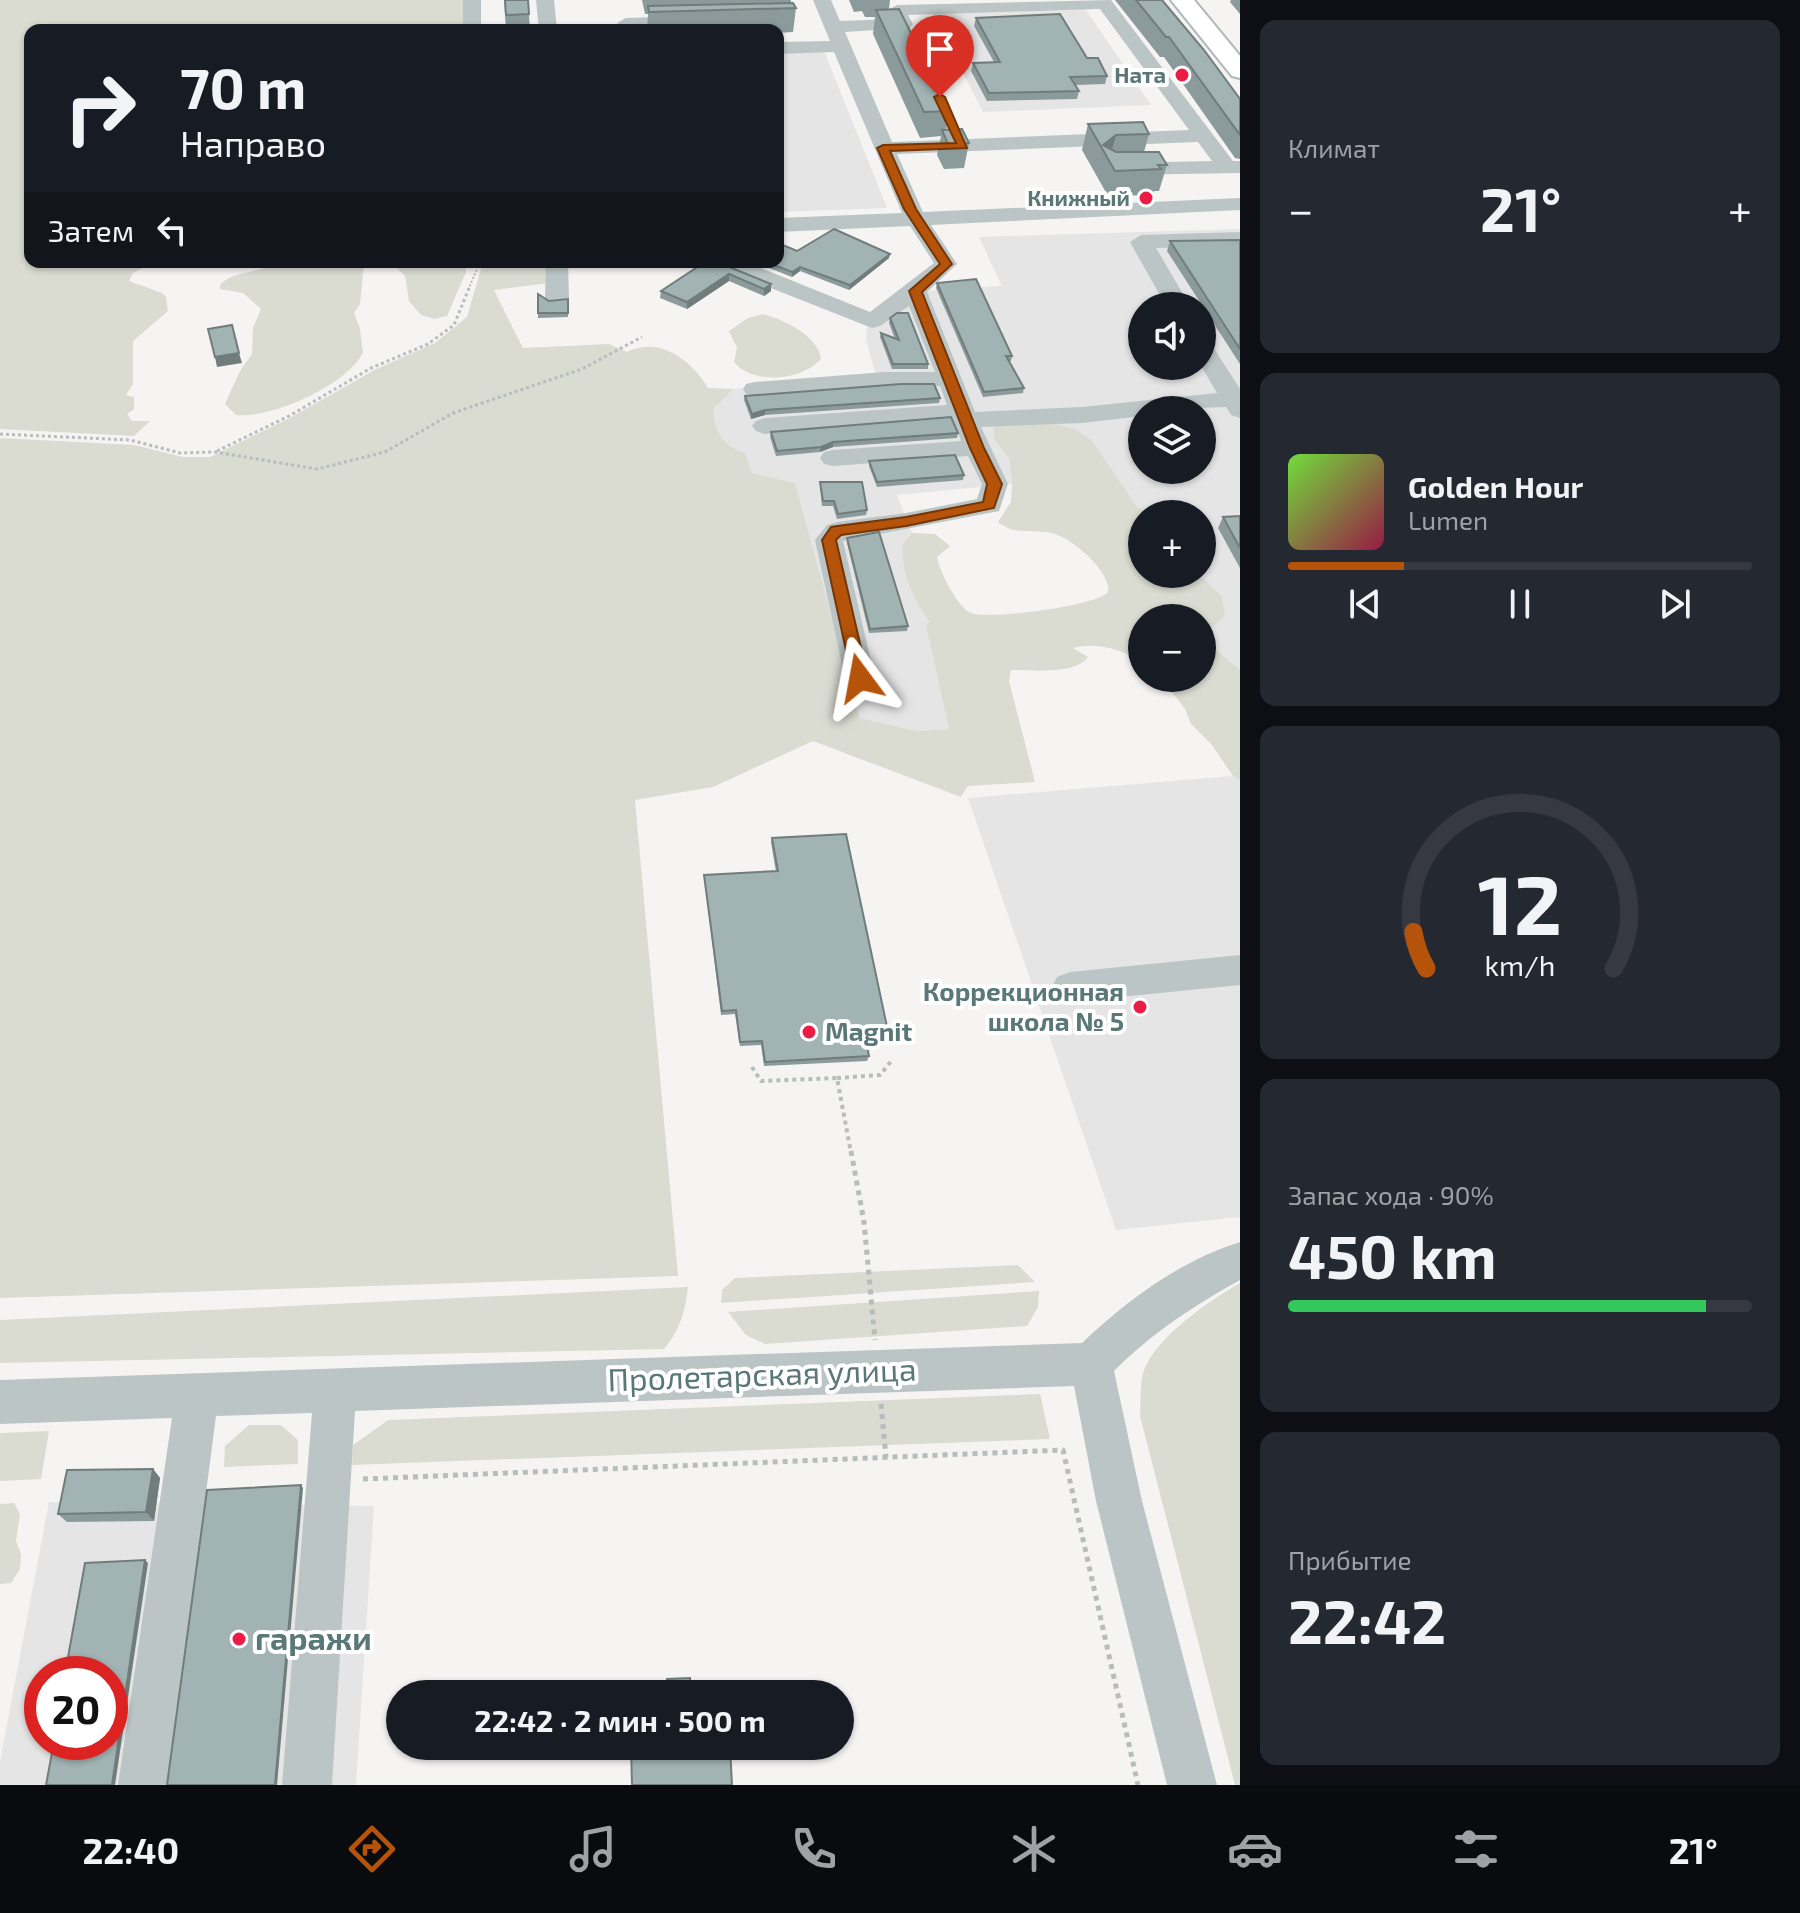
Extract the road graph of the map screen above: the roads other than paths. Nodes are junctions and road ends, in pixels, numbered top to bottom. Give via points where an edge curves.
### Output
1 (472, 0) edge
2 (545, 0) edge
3 (624, 0) edge
4 (1182, 0) edge
5 (1064, 2) edge
6 (823, 15) edge
7 (901, 18) edge
8 (703, 21) edge
9 (472, 24) edge
10 (547, 24) edge
11 (626, 24) edge
12 (664, 24) edge
13 (840, 46) junction
14 (784, 48) edge
15 (1240, 71) edge
16 (1204, 136) junction
17 (1152, 139) junction
18 (883, 148) junction
19 (1170, 167) junction
20 (1234, 167) edge
21 (1109, 169) edge
22 (1240, 204) edge
23 (916, 219) junction
24 (784, 225) edge
25 (1240, 239) edge
26 (557, 268) edge
27 (738, 268) edge
28 (915, 291) junction
29 (1170, 292) edge
30 (557, 298) edge
31 (873, 338) junction
32 (1216, 369) edge
33 (885, 379) junction
34 (950, 379) junction
35 (755, 389) dead end
36 (1238, 403) edge
37 (965, 416) junction
38 (765, 426) dead end
39 (977, 448) junction
40 (833, 458) dead end
41 (860, 678) dead end
42 (1240, 970) edge
43 (1070, 987) dead end
44 (1240, 1261) edge
45 (1091, 1364) junction
46 (335, 1390) junction
47 (197, 1395) junction
48 (0, 1402) edge
49 (143, 1785) edge
50 (307, 1785) edge
51 (1192, 1785) edge

1 - 9 street
2 - 10 street
3 - 11 street
4 - 15 main road
5 - 7 street
5 - 16 street via 1105,4
6 - 7 street
6 - 13 street
8 - 12 street
13 - 14 street
13 - 18 street
16 - 17 street
16 - 20 street
17 - 18 street via 960,139
17 - 19 street
18 - 23 street
19 - 20 street
19 - 21 street
22 - 23 street
23 - 24 street
23 - 28 street via 946,264
25 - 29 street via 1141,242
26 - 30 street
27 - 31 street
28 - 31 street
28 - 34 street
31 - 33 street
32 - 36 street
33 - 34 street
33 - 35 street
34 - 37 street
36 - 37 street via 1082,415
37 - 38 street
37 - 39 street
39 - 40 street
39 - 41 street via 995,484 989,505 837,531 829,540
42 - 43 street
44 - 45 street via 1154,1308
45 - 46 street, Пролетарская улица
45 - 51 street via 1119,1501
46 - 47 street, Пролетарская улица
46 - 50 street
47 - 48 street, Пролетарская улица
47 - 49 street

